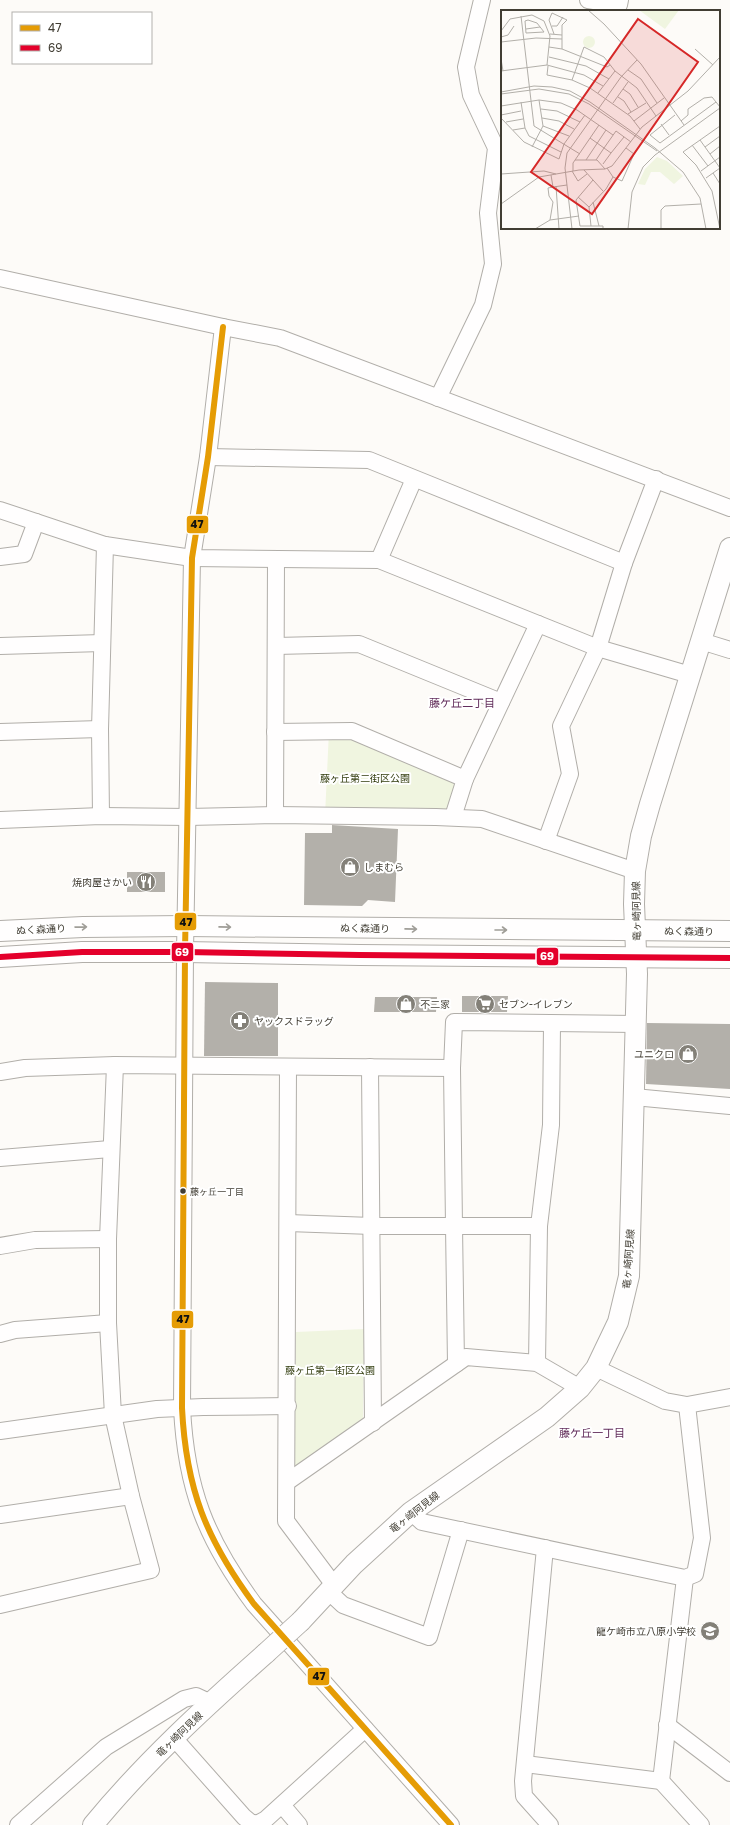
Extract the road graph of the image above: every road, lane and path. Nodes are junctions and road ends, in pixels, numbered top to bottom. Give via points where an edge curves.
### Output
1 (482, 0) edge
2 (588, 0) edge
3 (620, 0) edge
4 (0, 278) edge
5 (223, 327) junction
6 (438, 398) junction
7 (208, 457) junction
8 (414, 479) junction
9 (656, 479) junction
10 (730, 508) edge
11 (0, 510) edge
12 (36, 522) junction
13 (105, 545) junction
14 (730, 548) edge
15 (0, 557) edge
16 (192, 558) junction
17 (276, 559) junction
18 (379, 560) junction
19 (624, 563) junction
20 (538, 624) junction
21 (701, 641) junction
22 (102, 643) junction
23 (0, 646) edge
24 (276, 646) junction
25 (598, 648) junction
26 (730, 650) edge
27 (690, 675) junction
28 (501, 702) junction
29 (100, 729) junction
30 (0, 732) edge
31 (275, 732) junction
32 (465, 779) junction
33 (274, 815) junction
34 (100, 816) junction
35 (188, 817) junction
36 (453, 817) junction
37 (0, 820) edge
38 (546, 841) junction
39 (635, 871) junction
40 (186, 926) junction
41 (635, 930) junction
42 (0, 931) edge
43 (730, 932) edge
44 (185, 952) junction
45 (637, 957) junction
46 (0, 958) edge
47 (730, 958) edge
48 (552, 1024) junction
49 (636, 1024) junction
50 (115, 1065) junction
51 (185, 1066) junction
52 (288, 1067) junction
53 (370, 1068) junction
54 (452, 1068) junction
55 (0, 1072) edge
56 (634, 1098) junction
57 (730, 1106) edge
58 (110, 1150) junction
59 (0, 1158) edge
60 (288, 1223) junction
61 (372, 1226) junction
62 (454, 1226) junction
63 (539, 1226) junction
64 (108, 1239) junction
65 (0, 1246) edge
66 (108, 1322) junction
67 (0, 1334) edge
68 (537, 1363) junction
69 (456, 1364) junction
70 (596, 1368) junction
71 (580, 1388) junction
72 (730, 1397) edge
73 (687, 1405) junction
74 (288, 1406) junction
75 (182, 1408) junction
76 (113, 1415) junction
77 (373, 1423) junction
78 (0, 1431) edge
79 (287, 1482) junction
80 (131, 1496) junction
81 (411, 1512) junction
82 (0, 1515) edge
83 (461, 1530) junction
84 (546, 1548) junction
85 (685, 1578) junction
86 (331, 1588) junction
87 (0, 1605) edge
88 (211, 1703) junction
89 (667, 1725) junction
90 (365, 1729) junction
91 (174, 1738) junction
92 (525, 1764) junction
93 (730, 1773) edge
94 (661, 1781) junction
95 (282, 1805) junction
96 (18, 1825) edge
97 (93, 1825) edge
98 (257, 1825) edge
99 (300, 1825) edge
100 (451, 1825) edge
101 (550, 1825) edge
102 (701, 1825) edge

1 - 6 street via 466,67 471,96 496,148 488,213 493,264 483,305
2 - 3 street via 619,5
4 - 5 street
5 - 6 street via 280,338
5 - 7 street
6 - 9 street
7 - 8 street via 369,460
7 - 16 street
8 - 18 street
8 - 19 street
9 - 10 street
9 - 19 street
11 - 12 street
12 - 13 street
12 - 15 street via 24,554
13 - 16 street
13 - 22 street
14 - 21 main road, 竜ヶ崎阿見線
16 - 17 street
16 - 35 street
17 - 18 street
17 - 24 street
18 - 20 street
19 - 25 street
20 - 25 street
20 - 28 street
21 - 26 street
21 - 27 main road, 竜ヶ崎阿見線
22 - 23 street
22 - 29 street
24 - 28 street via 358,644
24 - 31 street
25 - 27 street
25 - 38 street via 562,726 570,774
27 - 39 main road, 竜ヶ崎阿見線 via 641,836
28 - 32 street
29 - 30 street
29 - 34 street
31 - 32 street via 352,731
31 - 33 street
32 - 36 street
33 - 35 street
33 - 36 street
34 - 35 street
34 - 37 street
35 - 40 street
36 - 38 street via 482,819
38 - 39 street
39 - 41 main road, 竜ヶ崎阿見線
40 -> 41 main road, ぬく森通り
42 -> 40 main road, ぬく森通り
40 - 44 street
41 - 43 main road, ぬく森通り
41 - 45 main road, 竜ヶ崎阿見線
44 - 45 main road
44 - 46 main road via 82,952
44 - 51 street
45 - 47 main road
45 - 49 main road, 竜ヶ崎阿見線
48 - 49 street
48 - 54 street via 454,1022
48 - 63 street via 552,1125
49 - 56 main road, 竜ヶ崎阿見線
50 - 51 street
50 - 55 street via 25,1068
50 - 58 street
51 - 52 street
51 - 75 street
52 - 53 street
52 - 60 street
53 - 54 street
53 - 61 street
54 - 62 street
56 - 57 street
56 - 70 main road, 竜ヶ崎阿見線 via 629,1276 618,1322
58 - 59 street
58 - 64 street
60 - 61 street
60 - 74 street
61 - 62 street
61 - 77 street
62 - 63 street
62 - 69 street
63 - 68 street
64 - 65 street via 35,1240
64 - 66 street
66 - 67 street via 14,1330
66 - 76 street
68 - 69 street via 466,1357
68 - 71 street
69 - 77 street
70 - 71 main road, 竜ヶ崎阿見線
70 - 73 street via 665,1401
71 - 81 main road, 竜ヶ崎阿見線 via 547,1417
72 - 73 street
73 - 85 street via 702,1538 696,1574
74 - 75 street
74 - 79 street
75 - 76 street
75 - 90 street via 190,1474 198,1506 229,1570 254,1604
76 - 78 street
76 - 80 street
77 - 79 street
79 - 86 street via 286,1522
80 - 82 street
80 - 87 street via 151,1570
81 - 83 street via 422,1522
81 - 86 main road, 竜ヶ崎阿見線
83 - 84 street
83 - 86 street via 428,1637 343,1605
84 - 85 street
84 - 92 street
85 - 89 street
86 - 88 main road, 竜ヶ崎阿見線, bridge via 301,1621
88 - 91 main road, 竜ヶ崎阿見線
88 - 96 street via 196,1696 184,1699 106,1747
89 - 93 street
89 - 94 street
90 - 95 street
90 - 100 street
91 - 97 main road, 竜ヶ崎阿見線
91 - 98 street via 244,1817
92 - 94 street
92 - 101 street via 524,1796
94 - 102 street
95 - 98 street
95 - 99 street

